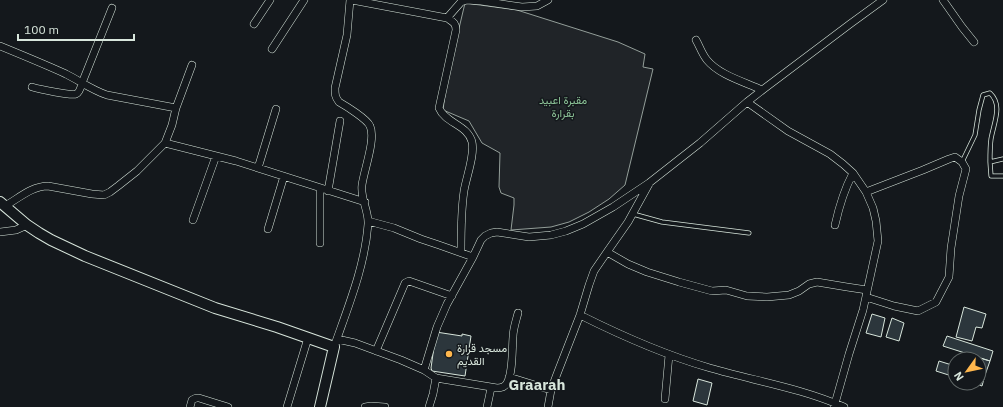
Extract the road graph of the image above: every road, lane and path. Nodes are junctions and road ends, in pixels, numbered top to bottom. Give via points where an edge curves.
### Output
1 (270, 0) edge
2 (304, 0) edge
3 (351, 0) edge
4 (548, 0) edge
5 (883, 0) edge
6 (942, 0) edge
7 (362, 1) edge
8 (112, 8) dead end
9 (447, 18) junction
10 (254, 24) dead end
11 (696, 40) dead end
12 (974, 42) dead end
13 (0, 46) edge
14 (272, 49) dead end
15 (192, 65) dead end
16 (82, 84) junction
17 (32, 87) dead end
18 (762, 90) junction
19 (747, 102) junction
20 (176, 108) junction
21 (276, 109) dead end
22 (340, 121) dead end
23 (165, 143) junction
24 (216, 156) junction
25 (1003, 159) edge
26 (962, 162) junction
27 (990, 162) junction
28 (258, 168) junction
29 (853, 173) junction
30 (284, 176) junction
31 (1003, 176) edge
32 (649, 183) junction
33 (320, 188) junction
34 (328, 190) junction
35 (866, 192) junction
36 (365, 202) junction
37 (3, 204) edge
38 (632, 214) junction
39 (193, 220) dead end
40 (368, 221) junction
41 (27, 225) junction
42 (835, 225) dead end
43 (268, 229) dead end
44 (0, 232) edge
45 (748, 233) dead end
46 (320, 243) dead end
47 (461, 252) junction
48 (607, 252) junction
49 (473, 257) junction
50 (867, 293) junction
51 (452, 296) junction
52 (518, 313) dead end
53 (580, 316) junction
54 (308, 338) junction
55 (335, 343) junction
56 (376, 351) junction
57 (669, 356) junction
58 (424, 370) junction
59 (509, 377) junction
60 (436, 378) junction
61 (491, 388) junction
62 (551, 390) junction
63 (665, 399) dead end
64 (834, 405) edge
65 (190, 407) edge
66 (228, 407) edge
67 (287, 407) edge
68 (320, 407) edge
69 (365, 407) edge
70 (385, 407) edge
71 (429, 407) edge
72 (488, 407) edge
73 (548, 407) edge
74 (844, 407) edge

1 - 10 street
2 - 14 street
3 - 7 street
3 - 36 street via 335,95 339,102 370,126 372,134 362,189
4 - 9 street via 537,6 522,7 467,0 461,2
5 - 18 street
6 - 12 street
7 - 9 street
8 - 16 street
9 - 47 street via 454,23 456,30 439,108 446,118 463,128 472,143 464,190
11 - 18 street via 711,65
13 - 16 street via 61,72
15 - 20 street
16 - 17 street via 76,94
16 - 20 street via 107,95
18 - 19 street
19 - 29 street via 788,131 830,154
19 - 32 street via 700,144
20 - 23 street
21 - 28 street
22 - 34 street
23 - 24 street
23 - 37 street via 127,179 104,195 42,186
24 - 28 street
24 - 39 street
25 - 27 lane
26 - 27 lane via 975,135 983,95 990,93 998,99 1001,109 991,138
26 - 35 street via 955,157
26 - 50 street via 966,169 959,196 949,277 936,302 918,311 894,306
27 - 31 lane via 991,176
28 - 30 street
29 - 35 street
29 - 42 street via 841,199
30 - 33 street
30 - 43 street
32 - 38 street
32 - 49 street via 583,224 566,231 529,237 491,233 481,240
33 - 34 street
33 - 46 street
34 - 36 street
35 - 50 street via 873,208 878,241
36 - 40 street
37 - 41 street
38 - 45 lane via 662,222
38 - 48 street
40 - 47 street
40 - 55 street via 362,259
41 - 44 street via 16,230
41 - 54 street via 67,248 151,283 215,308
47 - 49 street
48 - 50 street via 646,272 712,291 726,290 747,296 767,297 789,295 817,282
48 - 53 street via 594,271
49 - 51 street
50 - 64 street
51 - 56 street via 407,281
51 - 58 street via 437,327
52 - 59 street
53 - 57 street
53 - 62 street
54 - 55 street
54 - 67 street
55 - 56 street via 355,343
55 - 68 street
56 - 58 street
57 - 63 street
57 - 64 street via 802,391
58 - 60 street
59 - 61 street via 503,387
59 - 62 street
60 - 61 street
60 - 71 street
61 - 72 street
62 - 73 street
64 - 74 street
65 - 66 street via 192,400 196,398
69 - 70 street

